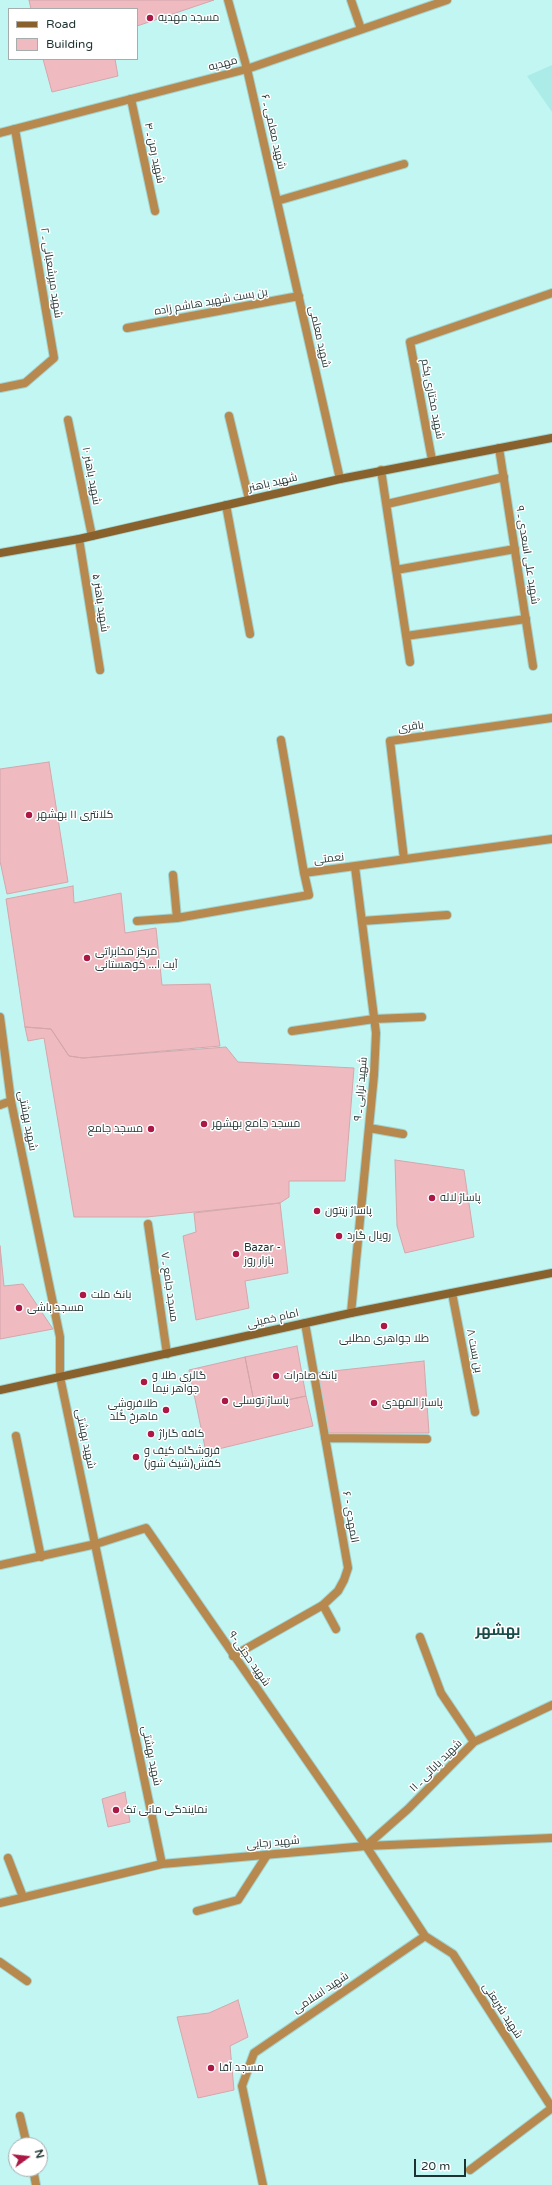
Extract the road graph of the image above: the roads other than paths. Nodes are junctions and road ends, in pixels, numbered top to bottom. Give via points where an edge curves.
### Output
1 (228, 0) edge
2 (351, 0) edge
3 (446, 0) edge
4 (361, 29) junction
5 (247, 69) junction
6 (131, 99) junction
7 (16, 129) junction
8 (0, 134) edge
9 (404, 164) dead end
10 (277, 201) junction
11 (155, 211) dead end
12 (552, 293) edge
13 (299, 296) junction
14 (127, 328) dead end
15 (0, 388) edge
16 (229, 416) dead end
17 (68, 420) dead end
18 (552, 438) edge
19 (499, 448) junction
20 (432, 460) junction
21 (382, 470) junction
22 (504, 477) junction
23 (340, 478) junction
24 (249, 500) junction
25 (387, 504) junction
26 (226, 505) junction
27 (92, 536) junction
28 (79, 539) junction
29 (515, 549) junction
30 (0, 552) edge
31 (396, 570) junction
32 (526, 618) junction
33 (250, 634) dead end
34 (406, 636) junction
35 (410, 662) dead end
36 (533, 666) dead end
37 (100, 670) dead end
38 (552, 718) edge
39 (281, 740) dead end
40 (552, 839) edge
41 (404, 858) junction
42 (355, 867) junction
43 (304, 873) junction
44 (173, 875) dead end
45 (447, 915) dead end
46 (177, 918) junction
47 (137, 921) dead end
48 (362, 922) junction
49 (0, 1017) edge
50 (422, 1017) dead end
51 (374, 1019) junction
52 (292, 1031) dead end
53 (11, 1101) junction
54 (0, 1105) edge
55 (369, 1128) junction
56 (403, 1134) dead end
57 (148, 1224) dead end
58 (552, 1273) edge
59 (452, 1293) junction
60 (351, 1313) junction
61 (305, 1323) junction
62 (167, 1354) junction
63 (60, 1377) junction
64 (0, 1390) edge
65 (475, 1412) dead end
66 (16, 1436) dead end
67 (326, 1438) junction
68 (427, 1439) dead end
69 (96, 1544) junction
70 (41, 1557) junction
71 (0, 1565) edge
72 (323, 1604) junction
73 (336, 1629) dead end
74 (420, 1637) dead end
75 (234, 1656) junction
76 (552, 1705) edge
77 (474, 1742) junction
78 (552, 1838) edge
79 (366, 1846) junction
80 (267, 1855) junction
81 (8, 1858) dead end
82 (162, 1864) junction
83 (24, 1897) junction
84 (0, 1903) edge
85 (197, 1911) dead end
86 (425, 1936) junction
87 (0, 1962) edge
88 (27, 1981) dead end
89 (552, 2108) edge
90 (20, 2116) dead end
91 (25, 2137) edge
92 (470, 2170) dead end
93 (263, 2185) edge

1 - 5 street, شهید معلمی ـ ۶
2 - 4 street
3 - 4 street, مهدیه
4 - 5 street, مهدیه
5 - 6 street, مهدیه
5 - 10 street, شهید معلمی ـ ۶
6 - 7 street, مهدیه
6 - 11 street, شهید رمن ـ ۴
7 - 8 street, مهدیه
7 - 15 street, شهید میرشعبانی ـ ۲ via 54,358 25,383
9 - 10 street
10 - 13 street, شهید معلمی
12 - 20 street, شهید مختاری یکم via 410,342
13 - 14 street, بن بست شهید هاشم زاده
13 - 23 street, شهید معلمی
16 - 24 street
17 - 27 street, شهید باهنر ۱۰
18 - 19 main road, شهید باهنر
19 - 20 main road, شهید باهنر
19 - 22 street, شهید علی اسعدی ـ ۹
20 - 21 main road, شهید باهنر
21 - 23 main road, شهید باهنر
21 - 25 street
22 - 25 street
22 - 29 street, شهید علی اسعدی ـ ۹
23 - 24 main road, شهید باهنر
24 - 26 main road, شهید باهنر
25 - 31 street
26 - 27 main road, شهید باهنر
26 - 33 street
27 - 28 main road, شهید باهنر
28 - 30 main road, شهید باهنر
28 - 37 street, شهید باهنر ۵
29 - 31 street
29 - 32 street, شهید علی اسعدی ـ ۹
31 - 34 street
32 - 34 street
32 - 36 street, شهید علی اسعدی ـ ۹
34 - 35 street
38 - 41 street, باقری via 390,741
39 - 43 street
40 - 41 street, نعمتی
41 - 42 street, نعمتی
42 - 43 street, نعمتی
42 - 48 street, شهید ترابی ـ ۹
43 - 46 street, نعمتی via 309,896
44 - 46 street
45 - 48 street
46 - 47 street, نعمتی
48 - 51 street, شهید ترابی ـ ۹
49 - 53 street, شهید بهشتی
50 - 51 street
51 - 52 street
51 - 55 street, شهید ترابی ـ ۹ via 376,1040
53 - 54 street
53 - 63 street, شهید بهشتی via 60,1337
55 - 56 street
55 - 60 street, شهید ترابی ـ ۹
57 - 62 street, مسجد جامع ـ ۷
58 - 59 main road, امام خمینی
59 - 60 main road, امام خمینی
59 - 65 street, بن بست ۸
60 - 61 main road, امام خمینی
61 - 62 main road, امام خمینی
61 - 67 street, المهدی - ۶
62 - 63 main road, امام خمینی
63 - 64 main road, امام خمینی
63 - 69 street, شهید بهشتی
66 - 70 street
67 - 68 street
67 - 72 street, المهدی - ۶ via 348,1568 338,1591
69 - 70 street
69 - 75 street, شهید حجتی-۹ via 146,1528
69 - 82 street, شهید بهشتی
70 - 71 street
72 - 73 street
72 - 75 street, المهدی - ۶
74 - 77 street via 441,1693
75 - 79 street, شهید حجتی-۹
76 - 77 street, شهید بابائی ـ ۱۱
77 - 79 street, شهید بابائی ـ ۱۱ via 408,1809
78 - 79 street, شهید رجایی
79 - 80 street, شهید رجایی
79 - 86 street
80 - 82 street, شهید رجایی
80 - 85 street via 238,1900
81 - 83 street
82 - 83 street, شهید رجایی
83 - 84 street, شهید رجایی
86 - 89 street, شهید شریعتی via 453,1954
86 - 93 street, شهید اسلامی via 254,2053 242,2086
87 - 88 street
89 - 92 street
90 - 91 street

